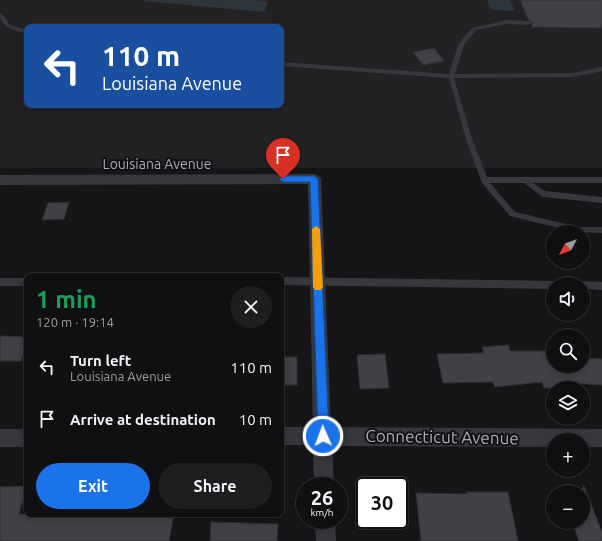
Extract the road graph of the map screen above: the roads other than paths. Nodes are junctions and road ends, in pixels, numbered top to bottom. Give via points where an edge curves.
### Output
1 (0, 15) edge
2 (529, 23) dead end
3 (24, 31) edge
4 (284, 64) edge
5 (602, 70) edge
6 (451, 76) junction
7 (0, 180) edge
8 (484, 180) junction
9 (525, 180) junction
10 (602, 180) edge
11 (602, 200) edge
12 (602, 230) edge
13 (318, 281) junction
14 (0, 282) edge
15 (24, 282) edge
16 (284, 282) edge
17 (546, 285) edge
18 (590, 285) edge
19 (602, 286) edge
20 (284, 436) edge
21 (323, 436) junction
22 (0, 438) edge
23 (24, 438) edge
24 (602, 438) edge
25 (324, 477) edge
26 (325, 529) edge
27 (326, 541) edge

1 - 3 lane via 8,26
2 - 6 lane via 507,22 474,29 461,45
4 - 6 lane
5 - 6 lane via 573,75
6 - 8 lane via 468,139
7 - 13 street, Louisiana Avenue via 314,179
8 - 9 lane
8 - 12 lane via 514,214 579,230
9 - 10 lane
9 - 11 lane via 543,194
13 - 16 lane
13 - 17 lane
13 - 21 street
14 - 15 lane
18 - 19 lane
20 - 21 street, Connecticut Avenue
21 - 24 street, Connecticut Avenue
21 - 25 street
22 - 23 street
26 - 27 street

